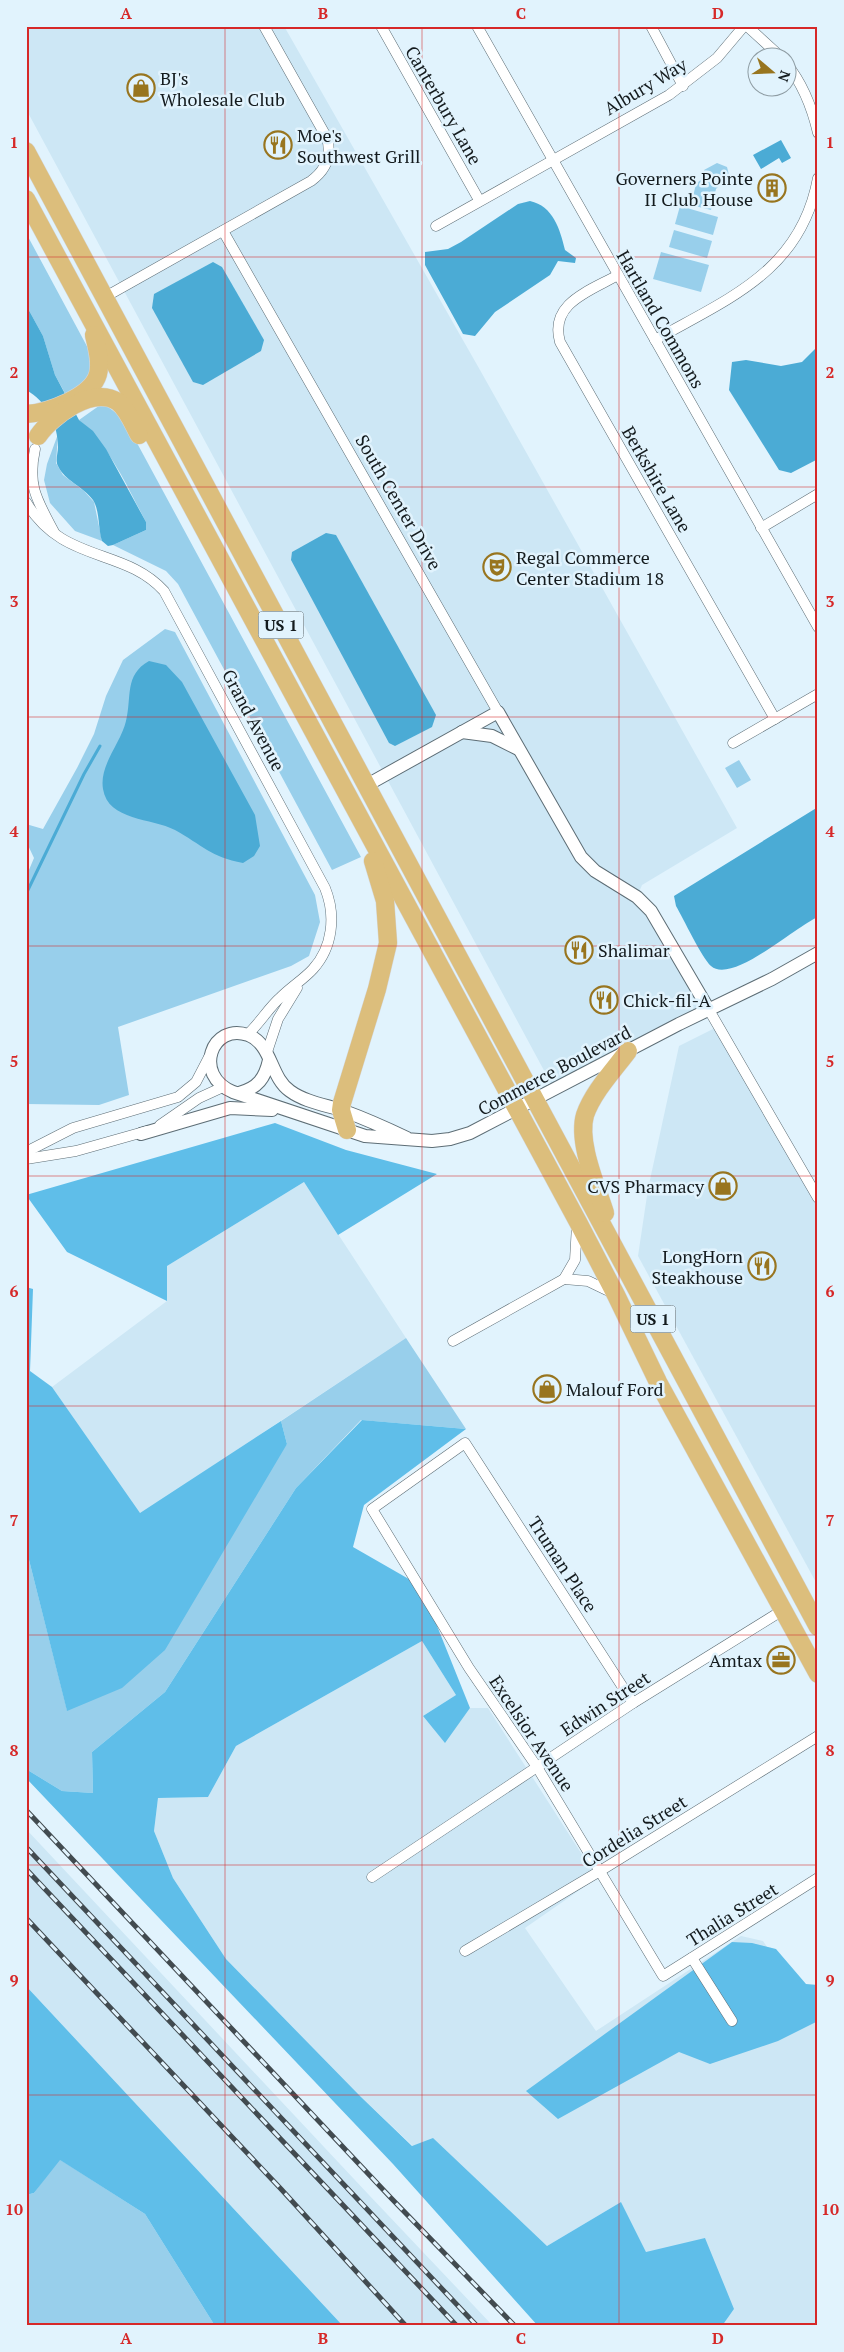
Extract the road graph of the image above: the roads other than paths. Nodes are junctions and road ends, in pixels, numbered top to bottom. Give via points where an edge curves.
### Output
1 (264, 26) edge
2 (381, 26) edge
3 (477, 26) edge
4 (651, 26) edge
5 (745, 26) edge
6 (770, 48) edge
7 (796, 77) edge
8 (683, 86) junction
9 (818, 133) edge
10 (26, 151) edge
11 (552, 159) junction
12 (818, 178) edge
13 (26, 199) edge
14 (479, 200) junction
15 (436, 226) dead end
16 (223, 231) junction
17 (618, 275) junction
18 (104, 298) junction
19 (92, 320) junction
20 (655, 340) junction
21 (85, 396) junction
22 (26, 414) edge
23 (50, 416) junction
24 (37, 442) junction
25 (26, 460) edge
26 (818, 494) edge
27 (26, 502) edge
28 (197, 517) junction
29 (761, 528) junction
30 (56, 535) junction
31 (818, 627) edge
32 (818, 694) edge
33 (498, 712) junction
34 (776, 719) junction
35 (462, 732) junction
36 (733, 743) dead end
37 (519, 749) junction
38 (367, 785) junction
39 (358, 815) junction
40 (818, 953) edge
41 (305, 977) junction
42 (709, 1010) junction
43 (247, 1035) junction
44 (628, 1051) junction
45 (268, 1056) junction
46 (209, 1057) junction
47 (223, 1087) junction
48 (239, 1093) junction
49 (535, 1099) junction
50 (516, 1109) junction
51 (341, 1110) junction
52 (296, 1114) junction
53 (347, 1130) junction
54 (141, 1134) junction
55 (407, 1138) junction
56 (26, 1152) edge
57 (26, 1159) edge
58 (818, 1198) edge
59 (578, 1222) junction
60 (618, 1251) junction
61 (564, 1279) junction
62 (616, 1294) junction
63 (453, 1340) dead end
64 (465, 1443) joint
65 (783, 1610) junction
66 (818, 1627) edge
67 (818, 1674) edge
68 (632, 1703) junction
69 (818, 1736) edge
70 (537, 1767) junction
71 (600, 1871) junction
72 (372, 1877) dead end
73 (818, 1878) edge
74 (465, 1951) dead end
75 (692, 1958) junction
76 (663, 1976) joint
77 (732, 2021) dead end

1 - 16 street via 327,138 328,159 321,173 311,181
2 - 14 street, Canterbury Lane
3 - 11 street, Hartland Commons
4 - 8 street
5 - 6 street
5 - 8 street, Albury Way via 717,58
7 - 9 street via 803,87
8 - 11 street, Albury Way
10 - 18 highway, US 1
11 - 14 street, Albury Way
11 - 17 street, Hartland Commons
12 - 20 street via 807,218 795,241 776,263 729,298
13 - 19 highway, US 1
14 - 15 street, Albury Way
16 - 18 street
16 - 33 street, South Center Drive
17 - 20 street, Hartland Commons
17 - 34 street, Berkshire Lane via 565,307 558,317 556,330 560,342
18 - 38 highway, US 1
19 - 21 highway via 99,368
19 - 28 highway, US 1
20 - 29 street, Hartland Commons
21 - 23 highway
21 - 28 highway via 106,397 120,404
22 - 23 highway
22 - 24 street via 36,426
23 - 24 highway
24 - 25 street
24 - 30 street via 32,483
26 - 29 street
27 - 30 street, Grand Avenue via 42,524
28 - 39 highway, US 1
29 - 31 street, Hartland Commons
30 - 41 street, Grand Avenue via 78,548 147,576 164,591 176,610 328,895 332,917 328,941 318,964
32 - 34 street
33 - 35 street
33 - 37 street, South Center Drive
34 - 36 street
35 - 37 street via 492,736
35 - 38 street
37 - 42 street, South Center Drive via 581,857 595,871 637,897 651,910
38 - 49 highway, US 1
39 - 50 highway, US 1
39 - 51 highway via 385,901 388,932 379,983
40 - 42 street, Commerce Boulevard
41 - 43 street, Grand Avenue via 281,997
41 - 45 street, Grand Avenue via 281,1012
42 - 44 street, Commerce Boulevard
42 - 58 street
43 - 45 street via 261,1044
43 - 46 street via 234,1034 223,1038
44 - 49 street, Commerce Boulevard
44 - 60 highway via 592,1100 584,1123 587,1154
45 - 48 street via 266,1073 260,1082
45 - 51 street, Commerce Boulevard via 279,1080 290,1092
46 - 47 street via 214,1077
46 - 56 street via 196,1082 178,1097 73,1128
47 - 48 street
47 - 54 street
48 - 52 street, Commerce Boulevard
49 - 50 street, Commerce Boulevard
49 - 60 highway, US 1
50 - 55 street, Commerce Boulevard via 470,1133 450,1139
50 - 59 highway, US 1
51 - 53 highway
51 - 55 street, Commerce Boulevard
52 - 53 street, Commerce Boulevard
52 - 54 street via 260,1108 230,1108
53 - 55 street, Commerce Boulevard via 365,1136
54 - 57 street via 76,1151
59 - 61 street via 575,1260
59 - 62 highway, US 1
60 - 66 highway, US 1
61 - 62 street via 588,1281
61 - 63 street
62 - 65 highway, US 1 via 658,1382
64 - 68 street, Truman Place
64 - 70 street, Excelsior Avenue via 372,1509 469,1668
65 - 67 highway, US 1
65 - 68 street, Edwin Street
68 - 70 street, Edwin Street
69 - 71 street, Cordelia Street
70 - 71 street, Excelsior Avenue
70 - 72 street, Edwin Street
71 - 74 street, Cordelia Street
71 - 76 street, Excelsior Avenue
73 - 75 street, Thalia Street
75 - 76 street, Thalia Street
75 - 77 street

